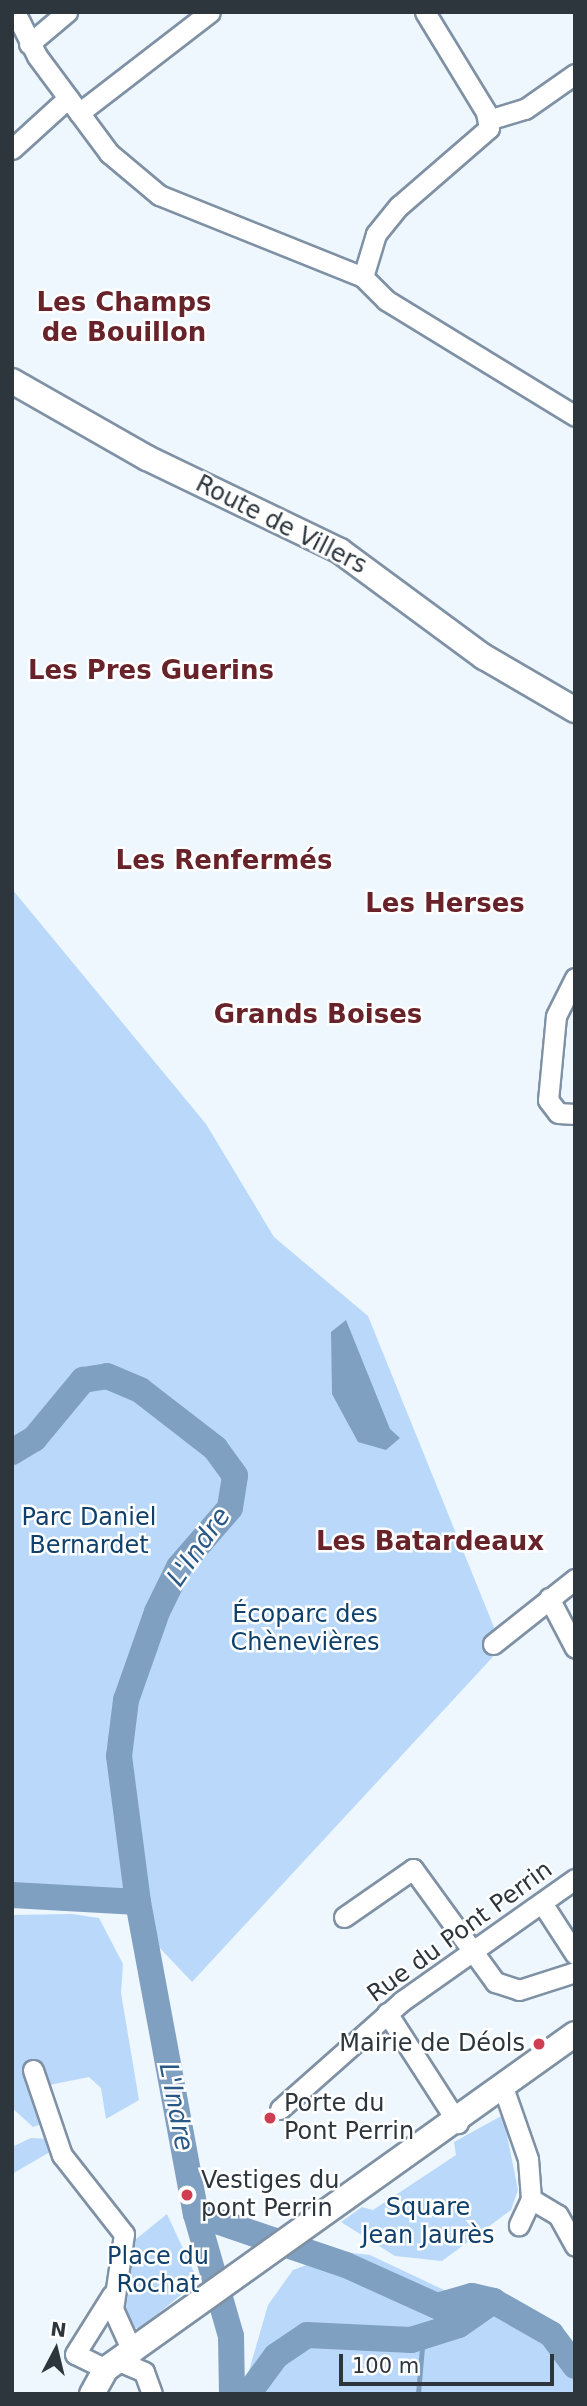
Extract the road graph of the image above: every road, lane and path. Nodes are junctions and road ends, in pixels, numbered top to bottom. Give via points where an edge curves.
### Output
1 (15, 12) edge
2 (68, 12) edge
3 (210, 12) edge
4 (425, 12) edge
5 (29, 44) junction
6 (575, 74) edge
7 (73, 105) junction
8 (488, 121) junction
9 (12, 149) edge
10 (363, 277) junction
11 (12, 380) edge
12 (575, 415) edge
13 (575, 710) edge
14 (575, 978) edge
15 (575, 1114) edge
16 (575, 1579) edge
17 (549, 1598) junction
18 (493, 1644) dead end
19 (575, 1648) edge
20 (575, 1879) edge
21 (542, 1903) junction
22 (344, 1917) dead end
23 (473, 1950) junction
24 (575, 1954) edge
25 (575, 1972) edge
26 (387, 2013) junction
27 (574, 2038) edge
28 (33, 2070) dead end
29 (504, 2090) junction
30 (280, 2109) dead end
31 (458, 2123) junction
32 (530, 2199) junction
33 (519, 2225) dead end
34 (575, 2246) edge
35 (112, 2295) junction
36 (116, 2370) edge
37 (92, 2394) edge
38 (152, 2394) edge

1 - 5 street
2 - 5 street
3 - 7 street
4 - 8 street
5 - 7 street
6 - 8 street via 525,109
7 - 9 street
7 - 10 street via 109,153 159,195
8 - 10 street via 482,139 399,206 376,234
10 - 12 street via 386,300
11 - 13 main road, Route de Villers via 147,458 340,551 484,657
14 - 15 street via 556,1016 548,1100 558,1113
16 - 17 street
17 - 18 street
17 - 19 street
20 - 21 street, Rue du Pont Perrin
21 - 23 street, Rue du Pont Perrin
21 - 24 street
22 - 23 street via 412,1869
23 - 25 street via 506,1989
23 - 26 street, Rue du Pont Perrin
26 - 30 street, Rue du Pont Perrin
26 - 31 street
27 - 29 main road
28 - 35 street via 62,2155 124,2234
29 - 31 main road
29 - 32 street via 524,2138
31 - 36 main road via 323,2210
32 - 33 street
32 - 34 street via 558,2215
35 - 36 street
35 - 36 street via 75,2354
36 - 37 main road
36 - 38 street via 144,2372

